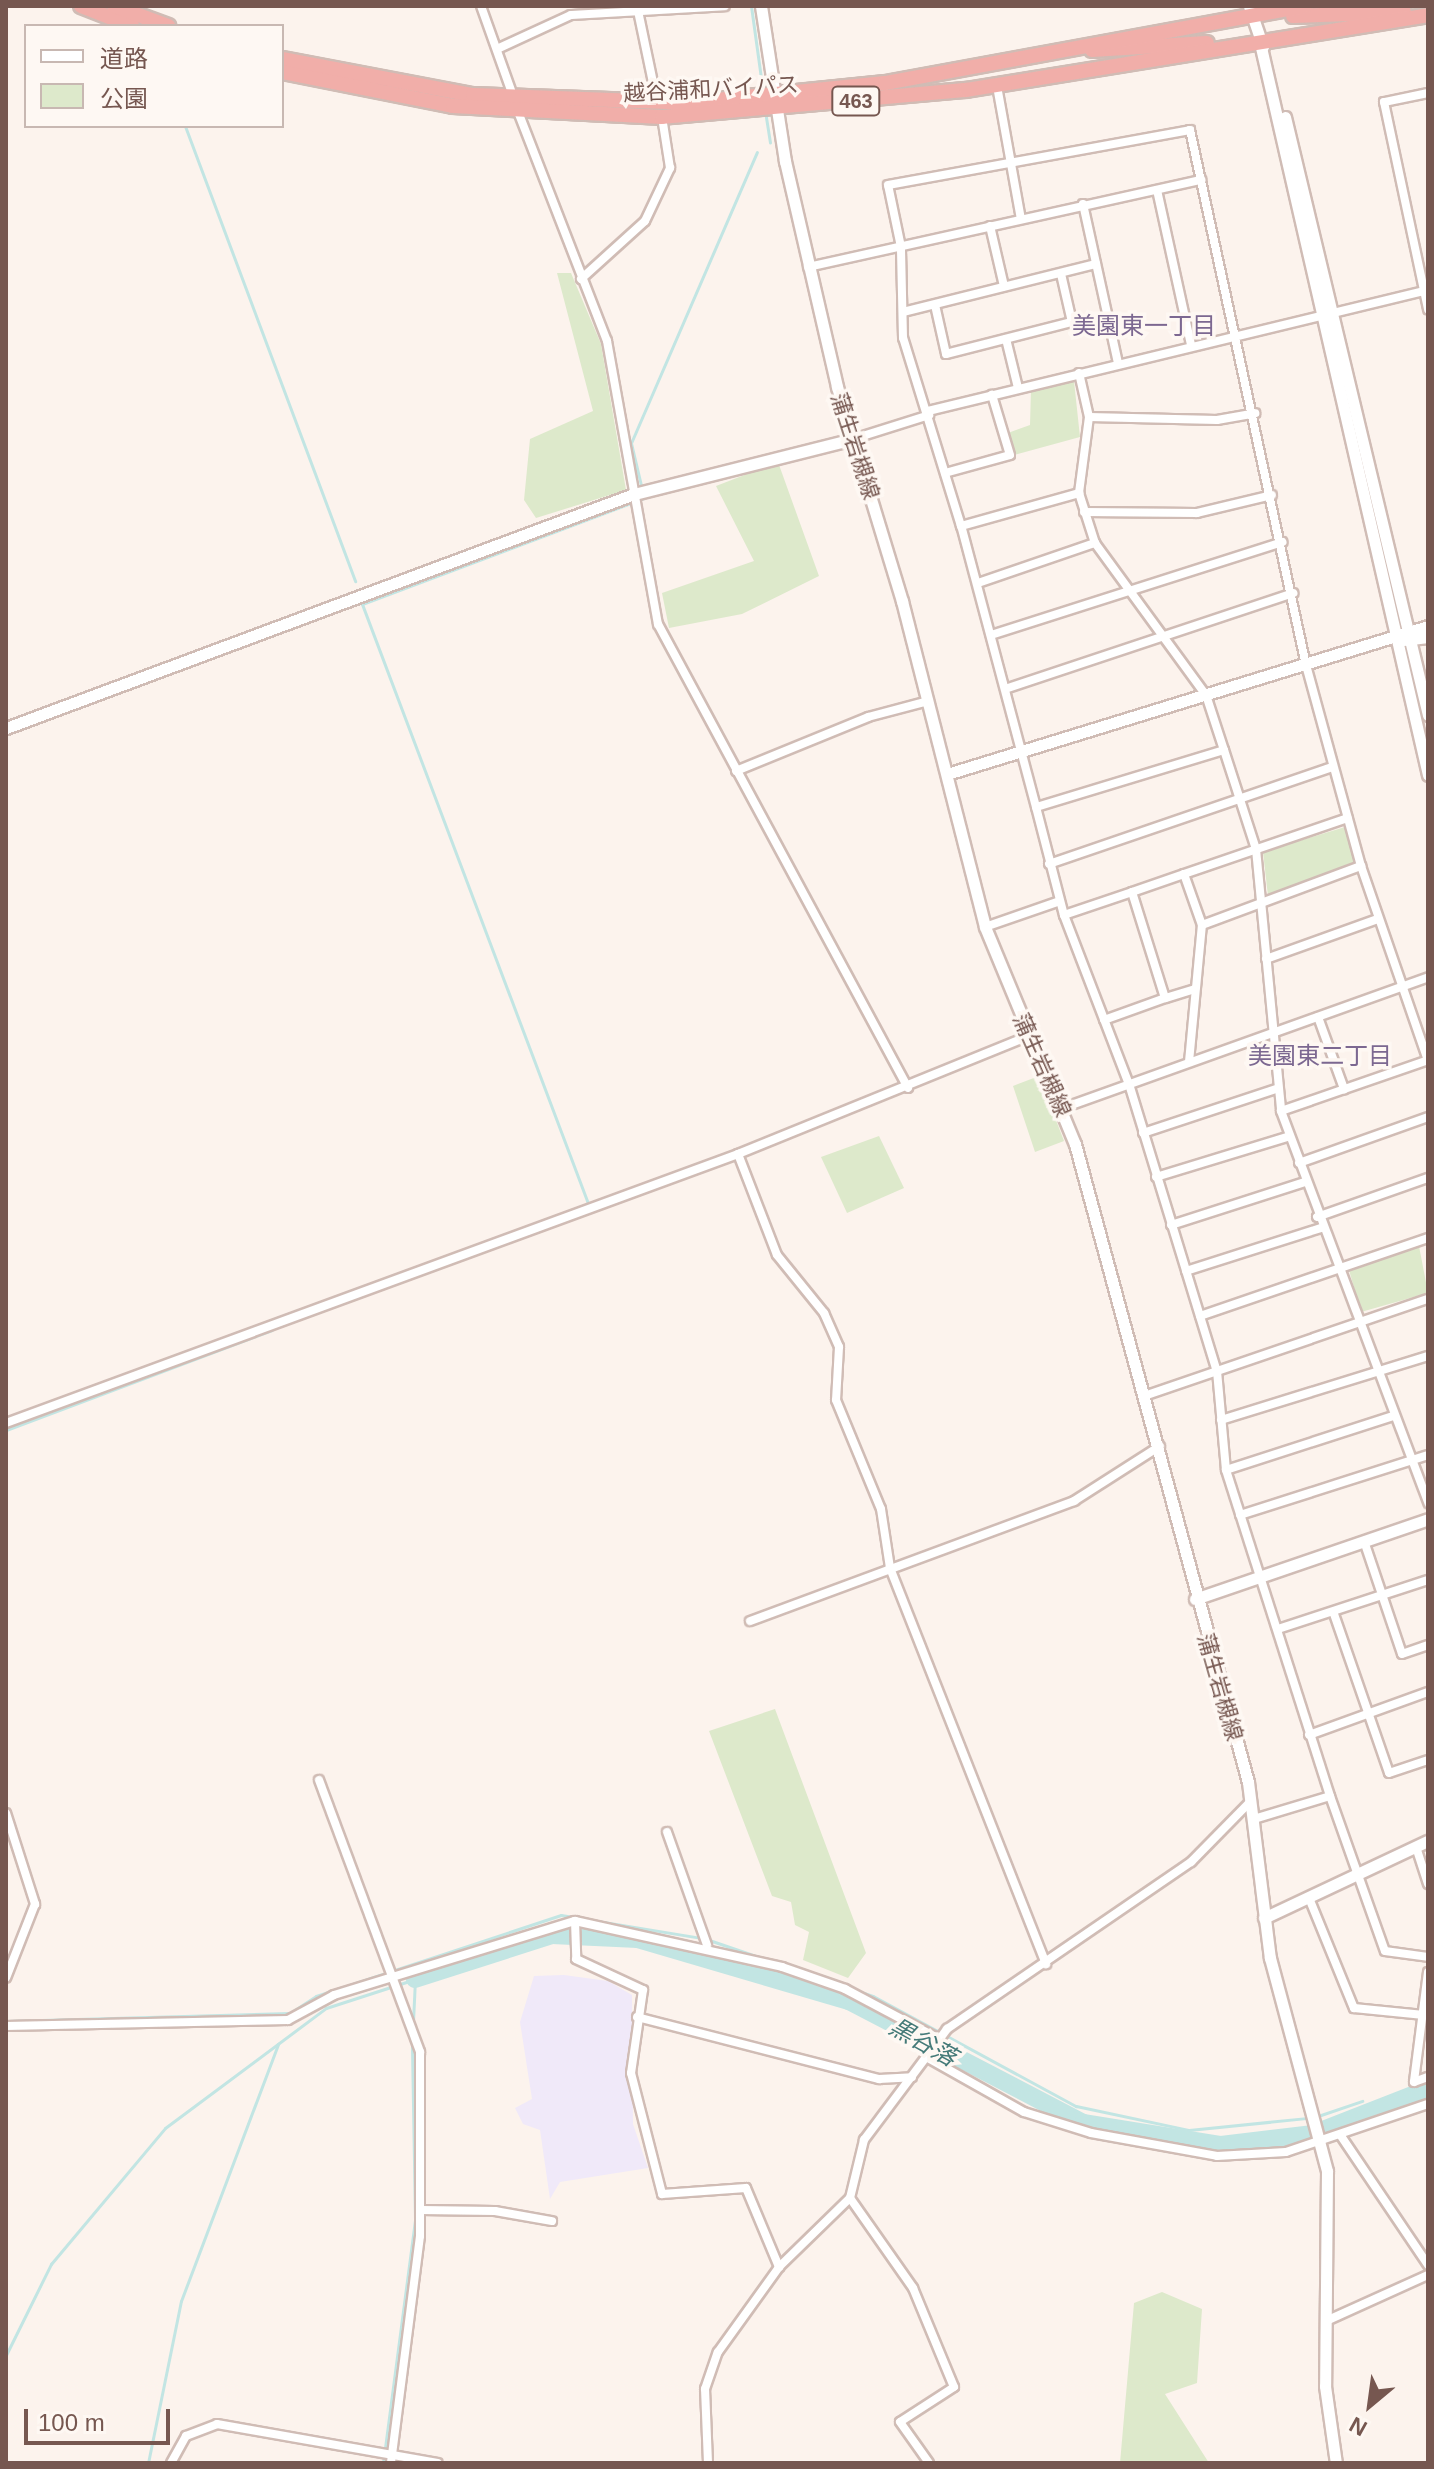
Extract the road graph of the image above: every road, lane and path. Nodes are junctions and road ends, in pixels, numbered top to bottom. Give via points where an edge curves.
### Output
1 (81, 6) edge
2 (114, 6) edge
3 (481, 6) edge
4 (637, 6) edge
5 (725, 6) edge
6 (761, 6) edge
7 (1305, 6) edge
8 (1250, 10) edge
9 (1428, 14) edge
10 (639, 16) junction
11 (127, 24) edge
12 (163, 24) edge
13 (1260, 43) junction
14 (497, 49) junction
15 (1032, 53) junction
16 (284, 59) edge
17 (284, 72) edge
18 (997, 86) junction
19 (1428, 93) edge
20 (513, 97) junction
21 (657, 102) junction
22 (775, 103) junction
23 (518, 112) junction
24 (662, 117) junction
25 (1011, 162) junction
26 (1202, 180) junction
27 (1157, 190) junction
28 (1083, 204) junction
29 (1021, 219) junction
30 (990, 226) junction
31 (901, 247) junction
32 (1096, 264) junction
33 (808, 267) junction
34 (1061, 274) junction
35 (581, 279) junction
36 (1004, 286) junction
37 (1426, 290) edge
38 (935, 305) junction
39 (1428, 309) edge
40 (1336, 310) junction
41 (903, 312) junction
42 (1323, 313) junction
43 (1234, 334) junction
44 (1006, 339) junction
45 (1191, 345) junction
46 (1118, 363) junction
47 (1079, 373) junction
48 (1018, 388) junction
49 (992, 395) junction
50 (929, 413) junction
51 (1255, 413) junction
52 (1089, 417) junction
53 (853, 439) junction
54 (945, 473) junction
55 (1079, 493) junction
56 (634, 494) junction
57 (1272, 495) junction
58 (1084, 512) junction
59 (961, 526) junction
60 (1283, 542) junction
61 (1095, 543) junction
62 (978, 583) junction
63 (1128, 588) junction
64 (1293, 593) junction
65 (1428, 626) edge
66 (1164, 633) junction
67 (991, 635) junction
68 (1408, 636) junction
69 (1428, 637) edge
70 (1394, 639) junction
71 (1306, 665) junction
72 (1005, 689) junction
73 (1206, 695) junction
74 (928, 701) junction
75 (1428, 715) edge
76 (6, 728) edge
77 (1224, 750) junction
78 (1022, 751) junction
79 (1332, 767) junction
80 (736, 771) junction
81 (947, 774) junction
82 (1428, 775) edge
83 (1239, 798) junction
84 (1036, 807) junction
85 (1348, 818) junction
86 (1256, 849) junction
87 (1049, 864) junction
88 (1361, 866) junction
89 (1184, 874) junction
90 (1132, 892) junction
91 (1060, 901) junction
92 (1262, 904) junction
93 (1064, 915) junction
94 (1378, 919) junction
95 (1202, 925) junction
96 (985, 927) junction
97 (1266, 959) junction
98 (1428, 977) edge
99 (1403, 986) junction
100 (1195, 989) junction
101 (1165, 998) junction
102 (1318, 1017) junction
103 (1104, 1020) junction
104 (1272, 1032) junction
105 (1028, 1036) junction
106 (1428, 1060) edge
107 (1189, 1062) junction
108 (1129, 1084) junction
109 (908, 1088) junction
110 (1276, 1089) junction
111 (1344, 1089) junction
112 (1063, 1108) junction
113 (1281, 1111) junction
114 (1428, 1117) edge
115 (1143, 1133) junction
116 (1290, 1136) junction
117 (738, 1154) junction
118 (1299, 1163) junction
119 (1156, 1177) junction
120 (1428, 1178) edge
121 (1305, 1182) junction
122 (1317, 1217) junction
123 (1171, 1225) junction
124 (1321, 1228) junction
125 (1428, 1238) edge
126 (1335, 1269) junction
127 (1186, 1271) junction
128 (1428, 1299) edge
129 (1200, 1316) junction
130 (1359, 1323) junction
131 (1428, 1356) edge
132 (1217, 1371) junction
133 (1377, 1373) junction
134 (1147, 1395) junction
135 (1393, 1416) junction
136 (1221, 1420) junction
137 (6, 1423) edge
138 (1161, 1446) junction
139 (1428, 1455) edge
140 (1411, 1460) junction
141 (1226, 1470) junction
142 (1428, 1503) edge
143 (1240, 1515) junction
144 (1428, 1519) edge
145 (1364, 1541) junction
146 (890, 1568) junction
147 (1260, 1577) junction
148 (1428, 1580) edge
149 (1382, 1595) junction
150 (1195, 1599) junction
151 (1334, 1614) junction
152 (750, 1621) dead end
153 (1278, 1629) junction
154 (1428, 1645) edge
155 (1428, 1692) edge
156 (1368, 1713) junction
157 (1309, 1735) junction
158 (1428, 1760) edge
159 (319, 1780) dead end
160 (1330, 1796) junction
161 (1251, 1801) junction
162 (6, 1813) edge
163 (1254, 1819) junction
164 (667, 1832) dead end
165 (1428, 1841) edge
166 (1416, 1847) junction
167 (1358, 1876) junction
168 (1428, 1884) edge
169 (1309, 1898) junction
170 (1264, 1918) junction
171 (575, 1921) junction
172 (707, 1945) junction
173 (1428, 1957) edge
174 (1046, 1964) junction
175 (1428, 1972) edge
176 (394, 1976) junction
177 (6, 1978) edge
178 (1424, 2015) junction
179 (637, 2017) junction
180 (6, 2026) edge
181 (938, 2042) junction
182 (929, 2057) junction
183 (912, 2077) junction
184 (1428, 2077) edge
185 (1428, 2104) edge
186 (1320, 2134) junction
187 (1341, 2136) junction
188 (850, 2198) junction
189 (421, 2210) junction
190 (552, 2221) dead end
191 (1428, 2265) edge
192 (779, 2267) junction
193 (1428, 2275) edge
194 (1326, 2321) junction
195 (393, 2453) junction
196 (171, 2463) edge
197 (391, 2463) edge
198 (438, 2463) edge
199 (708, 2463) edge
200 (929, 2463) edge
201 (1336, 2463) edge

1 - 11 highway
2 - 12 highway
3 - 14 street
4 - 10 street
5 - 10 street
6 - 22 street, 蒲生岩槻線
7 - 8 highway, 越谷浦和バイパス / 463
8 - 9 highway
8 - 13 street
8 - 15 highway, 越谷浦和バイパス / 463
9 - 13 highway, 越谷浦和バイパス / 463
10 - 14 street via 571,15
10 - 21 street
13 - 15 highway
13 - 18 highway, 越谷浦和バイパス / 463
13 - 40 street
13 - 42 street
14 - 20 street
15 - 22 highway, 越谷浦和バイパス / 463
16 - 20 highway, 越谷浦和バイパス / 463
17 - 23 highway, 越谷浦和バイパス / 463 via 356,90
18 - 22 highway, 越谷浦和バイパス / 463
18 - 25 street
19 - 37 street via 1384,102
20 - 21 highway, 越谷浦和バイパス / 463
20 - 23 street
21 - 22 highway, 越谷浦和バイパス / 463
22 - 24 highway, 越谷浦和バイパス / 463
22 - 33 street, 蒲生岩槻線
23 - 24 highway, 越谷浦和バイパス / 463
23 - 35 street
24 - 35 street via 670,168 645,221
25 - 26 street via 1190,130
25 - 29 street
25 - 31 street via 888,185
26 - 27 street
26 - 43 street
27 - 28 street
27 - 45 street
28 - 29 street
28 - 32 street
29 - 30 street
30 - 31 street
30 - 36 street
31 - 33 street
31 - 41 street
32 - 34 street
32 - 46 street
33 - 53 street, 蒲生岩槻線
34 - 36 street
34 - 44 street via 1072,322
35 - 56 street via 607,341
36 - 38 street
37 - 39 street
37 - 40 street
38 - 41 street
38 - 44 street via 946,354
40 - 42 street
40 - 68 street
41 - 50 street via 903,338
42 - 43 street
42 - 70 street
43 - 45 street
43 - 51 street
44 - 48 street
45 - 46 street
46 - 47 street
47 - 48 street
47 - 52 street
48 - 49 street
49 - 50 street
49 - 54 street via 1010,455
50 - 53 street
50 - 54 street
51 - 52 street via 1217,420
51 - 57 street
52 - 55 street
53 - 56 street
53 - 74 street, 蒲生岩槻線
54 - 59 street
55 - 58 street
55 - 59 street
56 - 76 street
56 - 80 street via 658,624
57 - 58 street via 1197,513
57 - 60 street
58 - 61 street
59 - 62 street
60 - 63 street
60 - 64 street
61 - 62 street
61 - 63 street
62 - 67 street
63 - 66 street
63 - 67 street
64 - 66 street
64 - 71 street
65 - 68 street
66 - 72 street
66 - 73 street
67 - 72 street
68 - 69 street
68 - 70 street
68 - 75 street
70 - 71 street
70 - 82 street
71 - 73 street
71 - 79 street
72 - 78 street
73 - 77 street
73 - 78 street
74 - 80 street via 868,717
74 - 81 street, 蒲生岩槻線
77 - 83 street
77 - 84 street
78 - 81 street
78 - 84 street
79 - 83 street
79 - 85 street
80 - 109 street
81 - 96 street, 蒲生岩槻線
83 - 86 street
83 - 87 street
84 - 87 street
85 - 86 street
85 - 88 street
86 - 89 street
86 - 92 street
87 - 91 street
88 - 92 street
88 - 94 street
89 - 90 street
89 - 95 street
90 - 93 street
90 - 101 street
91 - 93 street
91 - 96 street
92 - 95 street
92 - 97 street
93 - 103 street
94 - 97 street
94 - 99 street
95 - 100 street
96 - 105 street, 蒲生岩槻線
97 - 104 street
98 - 99 street
99 - 102 street
99 - 106 street
100 - 101 street
100 - 107 street
101 - 103 street
102 - 104 street
102 - 111 street
103 - 108 street
104 - 107 street
104 - 110 street
105 - 109 street
105 - 112 street, 蒲生岩槻線
106 - 111 street
107 - 108 street
108 - 112 street
108 - 115 street
109 - 117 street
110 - 113 street
110 - 115 street
111 - 113 street
112 - 134 street, 蒲生岩槻線
113 - 116 street
114 - 118 street
115 - 119 street
116 - 118 street
116 - 119 street
117 - 137 street
117 - 146 street via 777,1255 824,1313 839,1347 836,1400 881,1509
118 - 121 street
119 - 123 street
120 - 122 street
121 - 122 street
121 - 123 street
122 - 124 street
123 - 127 street
124 - 126 street
124 - 127 street
125 - 126 street
126 - 129 street
126 - 130 street
127 - 129 street
128 - 130 street
129 - 132 street
130 - 132 street
130 - 133 street
131 - 133 street
132 - 134 street
132 - 136 street
133 - 135 street
133 - 136 street
134 - 138 street, 蒲生岩槻線
135 - 140 street
135 - 141 street
136 - 141 street
138 - 146 street via 1074,1501
138 - 150 street, 蒲生岩槻線
139 - 140 street
140 - 142 street
140 - 143 street
141 - 143 street
143 - 147 street
144 - 145 street
145 - 147 street
145 - 149 street
146 - 152 street
146 - 174 street
147 - 150 street
147 - 153 street
148 - 149 street
149 - 151 street
149 - 154 street via 1402,1654
150 - 161 street, 蒲生岩槻線
151 - 153 street
151 - 156 street
153 - 157 street
155 - 156 street
156 - 157 street
156 - 158 street via 1389,1773
157 - 160 street
159 - 176 street
160 - 163 street
160 - 167 street
161 - 163 street, 蒲生岩槻線
161 - 174 street via 1198,1856
162 - 177 street via 35,1904
163 - 170 street, 蒲生岩槻線
164 - 172 street
165 - 166 street
166 - 167 street
166 - 168 street
167 - 169 street
167 - 173 street via 1385,1951
169 - 170 street
169 - 178 street via 1354,2008
170 - 186 street, 蒲生岩槻線 via 1287,2031
171 - 172 street
171 - 176 street
171 - 179 street via 576,1959 643,1990
172 - 181 street via 845,1989
174 - 181 street
175 - 178 street
176 - 180 street via 334,1995 288,2020
176 - 189 street via 420,2052
178 - 184 street via 1414,2082
179 - 183 street via 879,2079
179 - 192 street via 631,2073 662,2194 746,2188
181 - 182 street
182 - 183 street
182 - 186 street via 1024,2112 1152,2147 1250,2156
183 - 188 street via 864,2140
185 - 187 street
186 - 187 street
186 - 194 street, 蒲生岩槻線 via 1329,2196
187 - 191 street
188 - 192 street
188 - 200 street via 913,2288 954,2387 900,2422
189 - 190 street via 495,2211
189 - 195 street
192 - 199 street via 710,2368 703,2428
193 - 194 street
194 - 201 street, 蒲生岩槻線
195 - 196 street via 217,2424 186,2436
195 - 197 street
195 - 198 street

